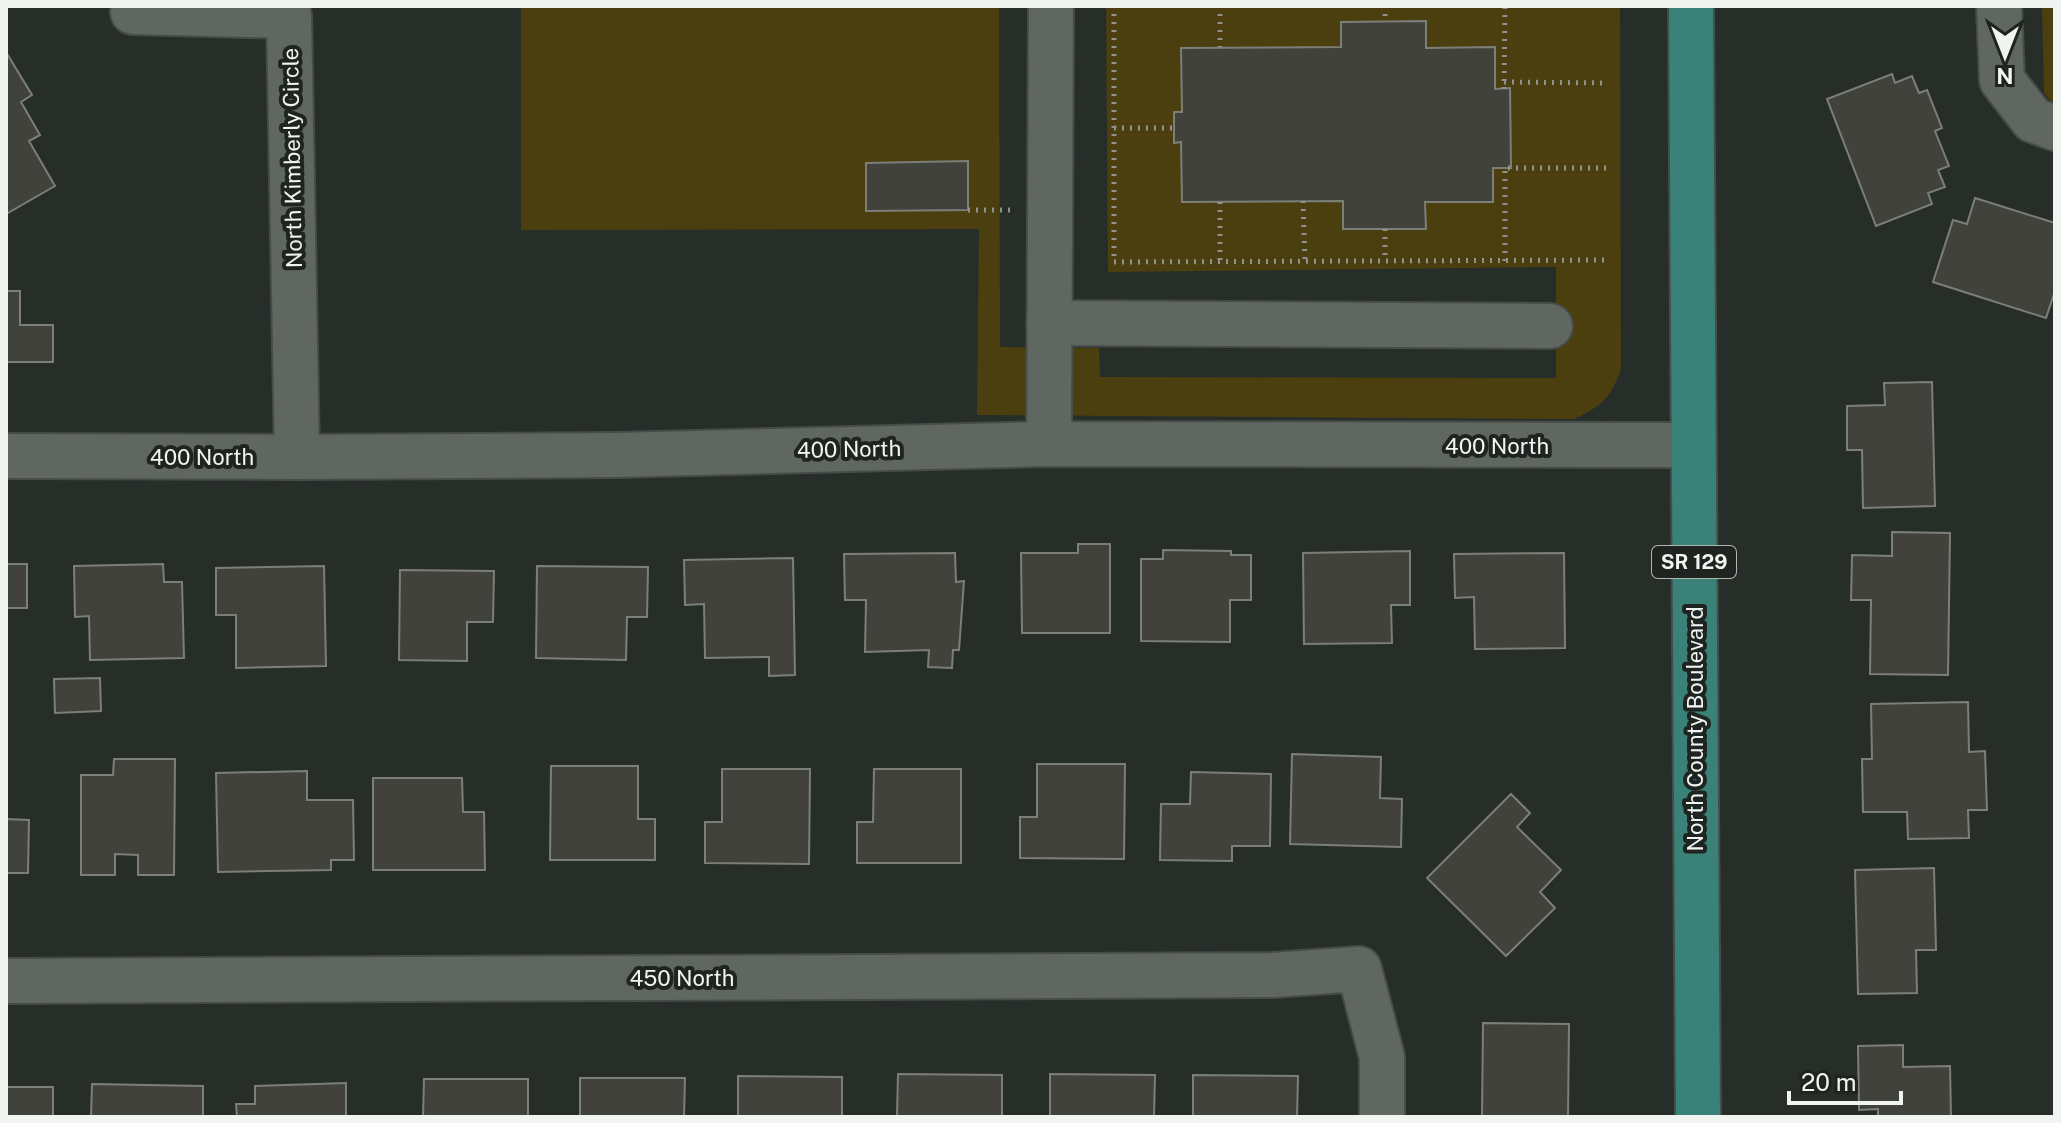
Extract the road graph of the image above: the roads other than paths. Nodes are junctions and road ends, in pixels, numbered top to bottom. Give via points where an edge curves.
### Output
1 (1051, 6) edge
2 (1691, 6) edge
3 (1999, 6) edge
4 (133, 12) dead end
5 (2044, 124) edge
6 (1049, 323) junction
7 (1550, 326) dead end
8 (1049, 444) junction
9 (1693, 445) junction
10 (6, 456) edge
11 (297, 457) junction
12 (6, 981) edge
13 (1382, 1117) edge
14 (1698, 1117) edge

1 - 6 street
2 - 9 main road, North County Boulevard / SR 129
3 - 5 street via 2002,80
4 - 11 street, North Kimberly Circle via 289,16
6 - 7 street
6 - 8 street
8 - 9 street, 400 North
8 - 11 street, 400 North
9 - 14 main road, North County Boulevard / SR 129
10 - 11 street, 400 North
12 - 13 street, 450 North via 1273,975 1359,969 1382,1057

